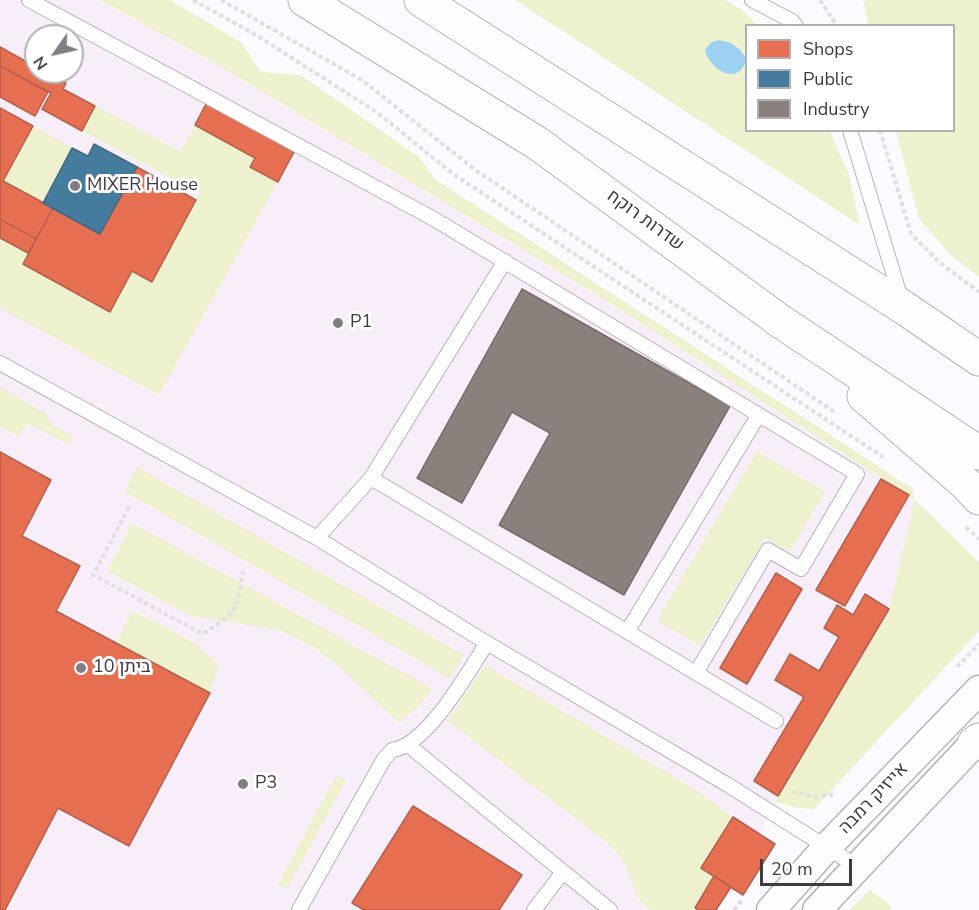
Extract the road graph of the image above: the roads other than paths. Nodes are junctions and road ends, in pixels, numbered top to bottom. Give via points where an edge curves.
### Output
1 (29, 0) edge
2 (305, 0) edge
3 (421, 0) edge
4 (752, 0) edge
5 (770, 0) edge
6 (794, 23) edge
7 (851, 132) edge
8 (505, 261) junction
9 (903, 306) junction
10 (780, 321) junction
11 (979, 358) edge
12 (0, 363) edge
13 (758, 416) junction
14 (979, 453) edge
15 (371, 478) junction
16 (970, 510) edge
17 (317, 538) junction
18 (627, 632) junction
19 (487, 643) junction
20 (696, 673) junction
21 (979, 690) edge
22 (776, 721) dead end
23 (977, 741) edge
24 (408, 745) junction
25 (827, 847) junction
26 (858, 867) junction
27 (563, 872) junction
28 (299, 910) edge
29 (534, 910) edge
30 (610, 910) edge
31 (771, 910) edge
32 (817, 910) edge

1 - 8 lane
2 - 10 main road, שדרות רוקח via 537,142
3 - 9 main road
4 - 6 lane
5 - 6 lane
7 - 9 lane
8 - 13 lane
8 - 15 lane
9 - 11 main road
10 - 14 main road, שדרות רוקח
10 - 16 main road via 966,484
12 - 17 lane
13 - 18 lane
13 - 20 lane via 857,474 801,569 768,550
15 - 17 lane
15 - 18 lane
17 - 19 lane
18 - 20 lane
19 - 24 lane via 448,704
19 - 25 lane
20 - 22 lane
21 - 25 street, אייזיק רמבה
23 - 26 street, אייזיק רמבה
24 - 27 lane
24 - 28 lane via 392,750 384,759
25 - 26 lane
25 - 31 street, אייזיק רמבה
26 - 32 street, אייזיק רמבה
27 - 29 lane
27 - 30 lane

